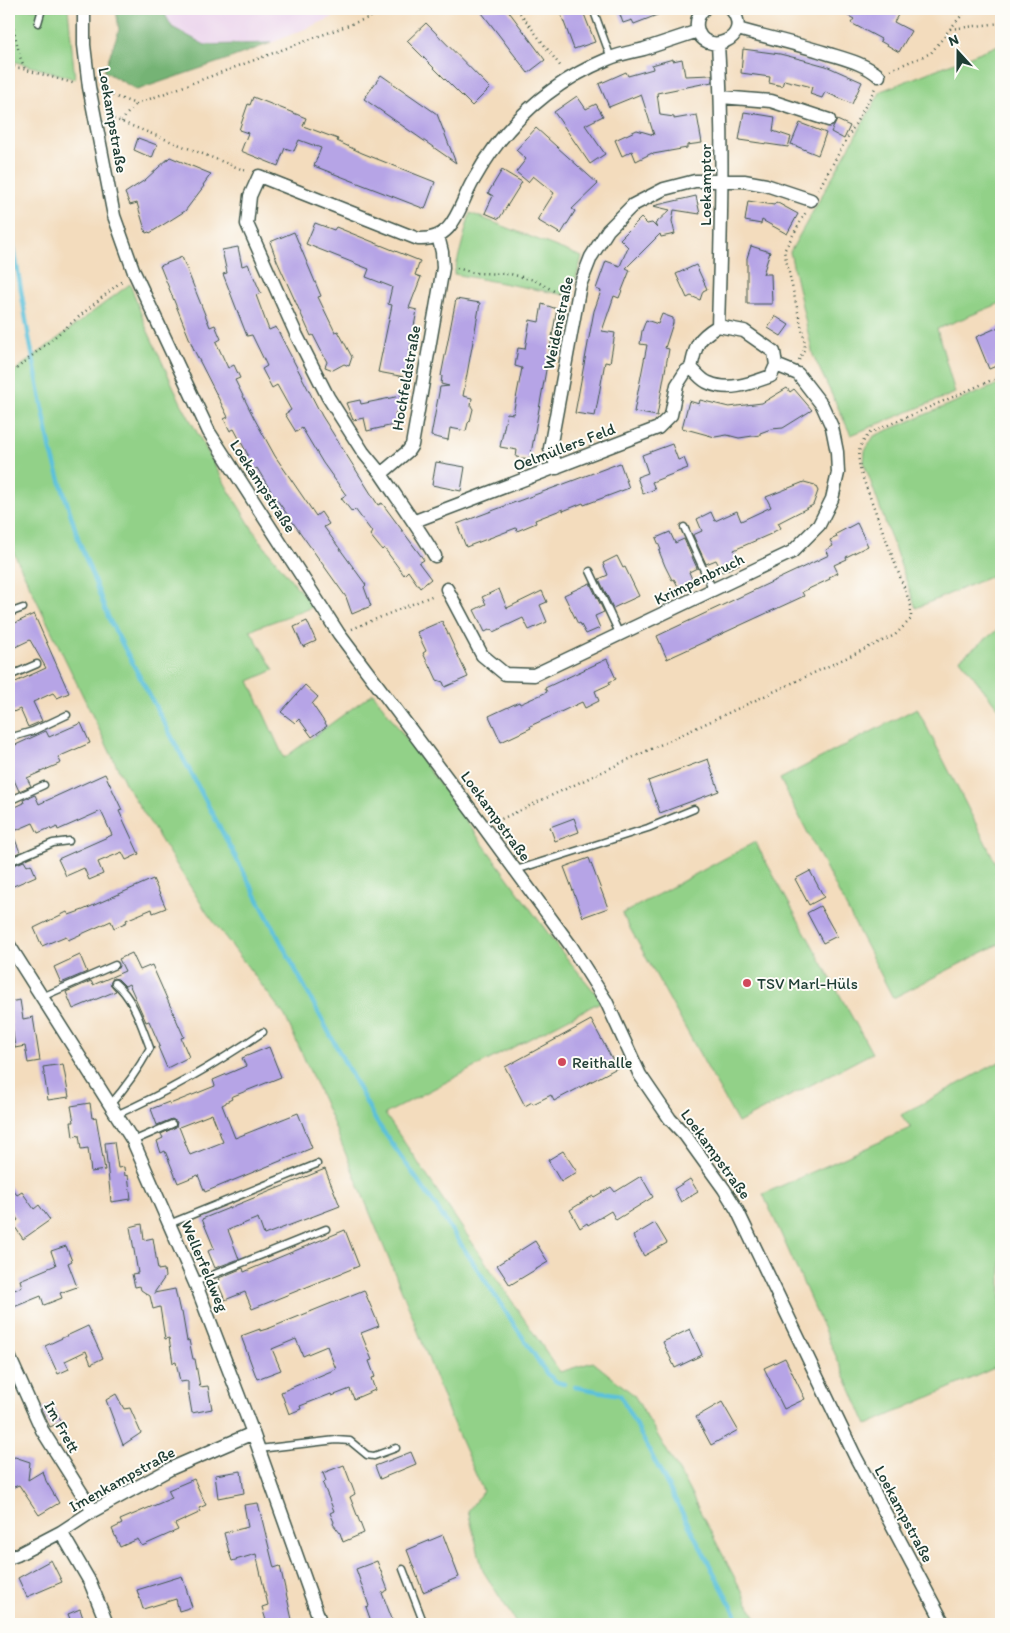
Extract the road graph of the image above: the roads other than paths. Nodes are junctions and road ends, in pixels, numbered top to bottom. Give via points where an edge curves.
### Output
1 (42, 9) edge
2 (84, 9) edge
3 (592, 9) edge
4 (704, 9) edge
5 (731, 9) edge
6 (38, 23) dead end
7 (737, 30) junction
8 (698, 31) junction
9 (718, 44) junction
10 (611, 58) junction
11 (879, 76) road end
12 (721, 96) junction
13 (829, 120) dead end
14 (722, 181) junction
15 (811, 200) road end
16 (438, 236) junction
17 (718, 326) junction
18 (776, 365) junction
19 (691, 368) junction
20 (557, 468) junction
21 (381, 474) junction
22 (414, 521) junction
23 (684, 527) dead end
24 (435, 556) dead end
25 (590, 571) dead end
26 (448, 589) road end
27 (713, 590) junction
28 (23, 608) dead end
29 (9, 613) edge
30 (620, 635) junction
31 (37, 664) dead end
32 (9, 676) edge
33 (67, 715) dead end
34 (9, 738) edge
35 (44, 785) dead end
36 (9, 801) edge
37 (694, 809) dead end
38 (70, 840) dead end
39 (9, 862) edge
40 (516, 870) junction
41 (9, 945) edge
42 (115, 965) dead end
43 (115, 984) dead end
44 (42, 997) junction
45 (263, 1032) dead end
46 (113, 1110) junction
47 (172, 1124) dead end
48 (133, 1141) junction
49 (317, 1164) dead end
50 (169, 1224) junction
51 (326, 1230) dead end
52 (195, 1282) junction
53 (9, 1356) edge
54 (253, 1433) junction
55 (396, 1448) dead end
56 (259, 1449) junction
57 (92, 1511) junction
58 (61, 1532) junction
59 (9, 1558) edge
60 (403, 1569) dead end
61 (107, 1624) edge
62 (321, 1624) edge
63 (424, 1624) edge
64 (944, 1624) edge

1 - 6 lane
2 - 40 street, Loekampstraße via 89,87 114,216 134,272 209,432 339,634
3 - 10 lane
4 - 8 street via 697,21
5 - 7 street via 736,15
7 - 9 street via 733,37
7 - 11 street via 851,61 870,68
8 - 9 street via 706,40
8 - 10 street
9 - 12 street, Loekamptor
10 - 16 street via 570,79 531,106 503,134 486,158 451,227
12 - 13 street via 771,101
12 - 14 street, Loekamptor
14 - 15 street, Weidenstraße via 766,184
14 - 17 street, Loekamptor
14 - 20 street, Weidenstraße via 695,182 664,189 632,205 608,230 591,257 580,285 550,448
16 - 21 street, Hochfeldstraße via 443,268 412,445
16 - 21 street via 418,239 259,176 250,196 247,224 297,336 328,398
17 - 18 street via 744,332 774,352
17 - 19 street via 704,334 695,348
18 - 19 street via 771,376 749,384 726,387 707,383
18 - 27 street, Krimpenbruch via 798,374 822,405 832,427 838,452 838,474 832,499 820,525 792,552
19 - 20 street, Oelmüllers Feld via 677,385 670,415 658,428
20 - 22 street, Oelmüllers Feld
21 - 22 street
22 - 24 street
23 - 27 lane
25 - 30 lane
26 - 30 street, Krimpenbruch via 482,655 505,674 534,675
27 - 30 street, Krimpenbruch
28 - 29 lane
31 - 32 lane
33 - 34 lane
35 - 36 lane
37 - 40 lane via 648,828
38 - 39 lane via 53,843
40 - 64 street, Loekampstraße via 606,1001 640,1074 737,1210 855,1456
41 - 44 street, Wellerfeldweg
42 - 44 lane
43 - 46 lane via 125,992 150,1048
44 - 46 street, Wellerfeldweg
45 - 46 lane via 180,1084
46 - 48 street, Wellerfeldweg
47 - 48 lane
48 - 50 street, Wellerfeldweg
49 - 50 lane
50 - 52 street, Wellerfeldweg
51 - 52 lane
52 - 54 street, Wellerfeldweg
53 - 57 street, Im Frett via 42,1430
54 - 56 street, Wellerfeldweg
54 - 57 street, Imenkampstraße via 172,1468
55 - 56 lane via 374,1456 367,1455 350,1441 336,1440
56 - 62 street, Wellerfeldweg
57 - 58 street, Imenkampstraße
58 - 59 street, Imenkampstraße
58 - 61 street via 90,1582
60 - 63 lane

